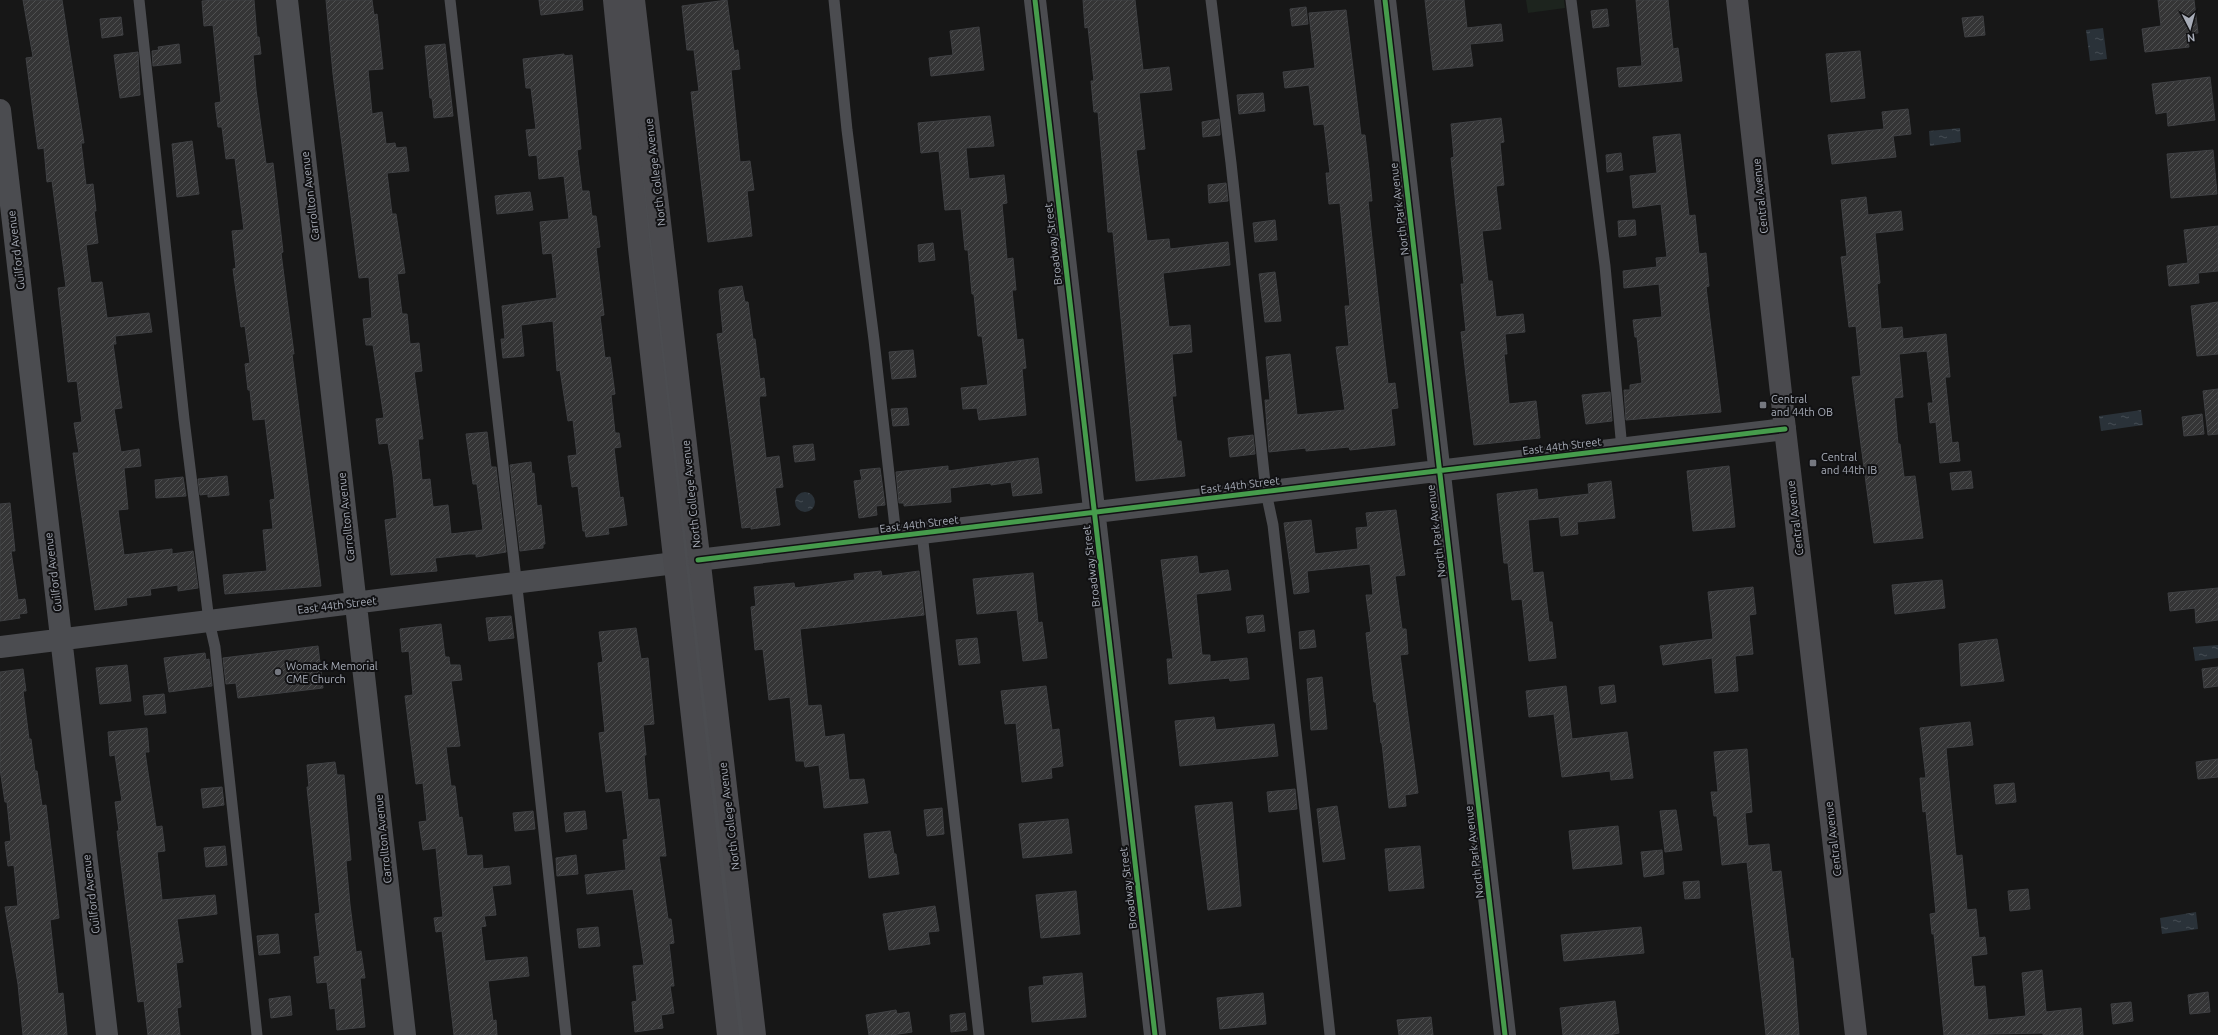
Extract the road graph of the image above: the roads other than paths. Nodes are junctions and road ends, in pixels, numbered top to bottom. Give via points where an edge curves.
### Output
1 (140, 0) edge
2 (287, 0) edge
3 (450, 0) edge
4 (614, 0) edge
5 (624, 0) edge
6 (634, 0) edge
7 (834, 0) edge
8 (1035, 0) edge
9 (1211, 0) edge
10 (1385, 0) edge
11 (1571, 0) edge
12 (1737, 0) edge
13 (0, 110) edge
14 (1784, 429) junction
15 (1622, 449) junction
16 (1440, 472) junction
17 (1266, 492) junction
18 (1094, 513) junction
19 (922, 533) junction
20 (896, 536) junction
21 (698, 560) junction
22 (675, 563) junction
23 (516, 583) junction
24 (356, 603) junction
25 (209, 621) junction
26 (61, 639) junction
27 (0, 647) edge
28 (107, 1035) edge
29 (257, 1035) edge
30 (405, 1035) edge
31 (566, 1035) edge
32 (728, 1035) edge
33 (741, 1035) edge
34 (755, 1035) edge
35 (979, 1035) edge
36 (1155, 1035) edge
37 (1330, 1035) edge
38 (1505, 1035) edge
39 (1856, 1035) edge

1 - 25 lane
2 - 24 street, Carrollton Avenue
3 - 23 lane
4 - 22 main road, North College Avenue via 638,248
5 - 33 lane, North College Avenue
6 - 21 main road, North College Avenue
7 - 20 lane via 847,130
8 - 18 street, Broadway Street
9 - 17 lane
10 - 16 street, North Park Avenue
11 - 15 lane via 1605,266
12 - 14 main road, Central Avenue
13 - 26 street, Guilford Avenue
14 - 15 street, East 44th Street
14 - 39 main road, Central Avenue
15 - 16 street, East 44th Street
16 - 17 street, East 44th Street
16 - 38 street, North Park Avenue
17 - 18 street, East 44th Street
17 - 37 lane via 1274,525
18 - 19 street, East 44th Street
18 - 36 street, Broadway Street
19 - 20 street, East 44th Street
19 - 35 lane
20 - 21 street, East 44th Street
21 - 34 main road, North College Avenue
22 - 23 street, East 44th Street
22 - 32 main road, North College Avenue
23 - 24 street, East 44th Street
23 - 31 lane
24 - 25 street, East 44th Street
24 - 30 street, Carrollton Avenue
25 - 26 street, East 44th Street
25 - 29 lane
26 - 27 street, East 44th Street
26 - 28 street, Guilford Avenue

